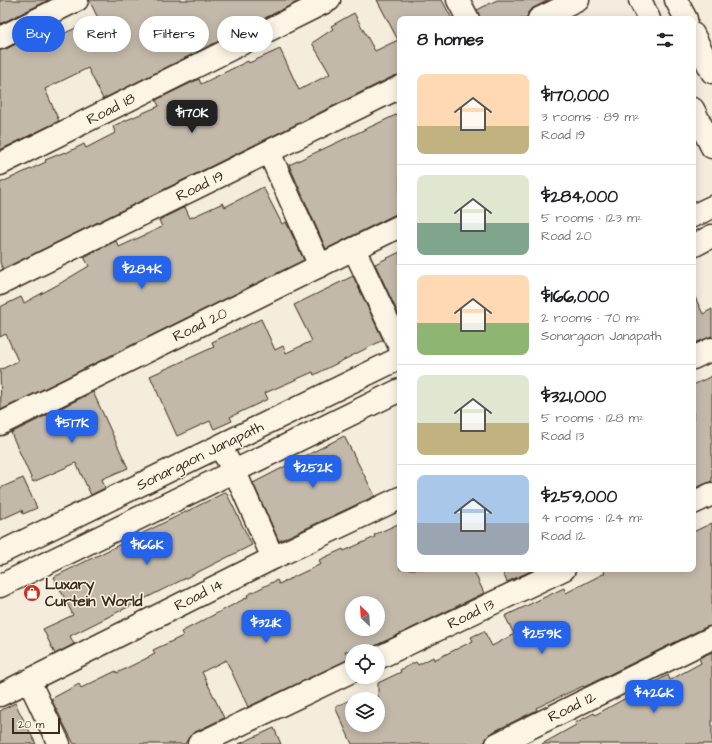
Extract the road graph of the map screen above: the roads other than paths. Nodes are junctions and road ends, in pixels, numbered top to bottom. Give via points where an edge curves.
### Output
1 (77, 0) edge
2 (330, 0) edge
3 (458, 0) edge
4 (578, 0) edge
5 (640, 0) edge
6 (676, 0) edge
7 (466, 16) edge
8 (545, 16) edge
9 (648, 16) edge
10 (684, 16) edge
11 (0, 38) edge
12 (702, 45) edge
13 (712, 72) edge
14 (397, 88) edge
15 (696, 115) edge
16 (712, 147) edge
17 (269, 152) junction
18 (0, 164) edge
19 (712, 207) edge
20 (696, 215) edge
21 (397, 228) edge
22 (712, 236) edge
23 (696, 244) edge
24 (354, 249) junction
25 (320, 266) junction
26 (0, 284) edge
27 (397, 341) edge
28 (712, 349) edge
29 (696, 357) edge
30 (397, 359) edge
31 (397, 391) edge
32 (0, 424) edge
33 (220, 446) junction
34 (234, 472) junction
35 (712, 494) edge
36 (397, 499) edge
37 (696, 502) edge
38 (0, 553) edge
39 (273, 558) junction
40 (558, 572) edge
41 (0, 586) edge
42 (712, 638) edge
43 (385, 655) edge
44 (345, 673) edge
45 (29, 681) junction
46 (0, 695) edge
47 (59, 744) edge
48 (199, 744) edge
49 (497, 744) edge

1 - 11 street
2 - 18 street, Road 18
3 - 7 street
4 - 8 street
5 - 9 street
6 - 10 street
12 - 13 street
14 - 17 street, Road 19
15 - 16 street
17 - 25 street
17 - 26 street, Road 19
19 - 20 street
21 - 24 street, Road 20
22 - 23 street
24 - 25 street, Road 20
24 - 27 street
25 - 32 street, Road 20
28 - 29 street
30 - 33 street, Sonargaon Janapath
31 - 34 street, Sonargaon Janapath
33 - 34 street
33 - 38 street, Sonargaon Janapath
34 - 39 street
34 - 41 street, Sonargaon Janapath
35 - 37 street
36 - 39 street, Road 14
39 - 45 street, Road 14
40 - 43 street, Road 13
42 - 49 street, Road 12
44 - 48 street
45 - 46 street, Road 14
45 - 47 street

